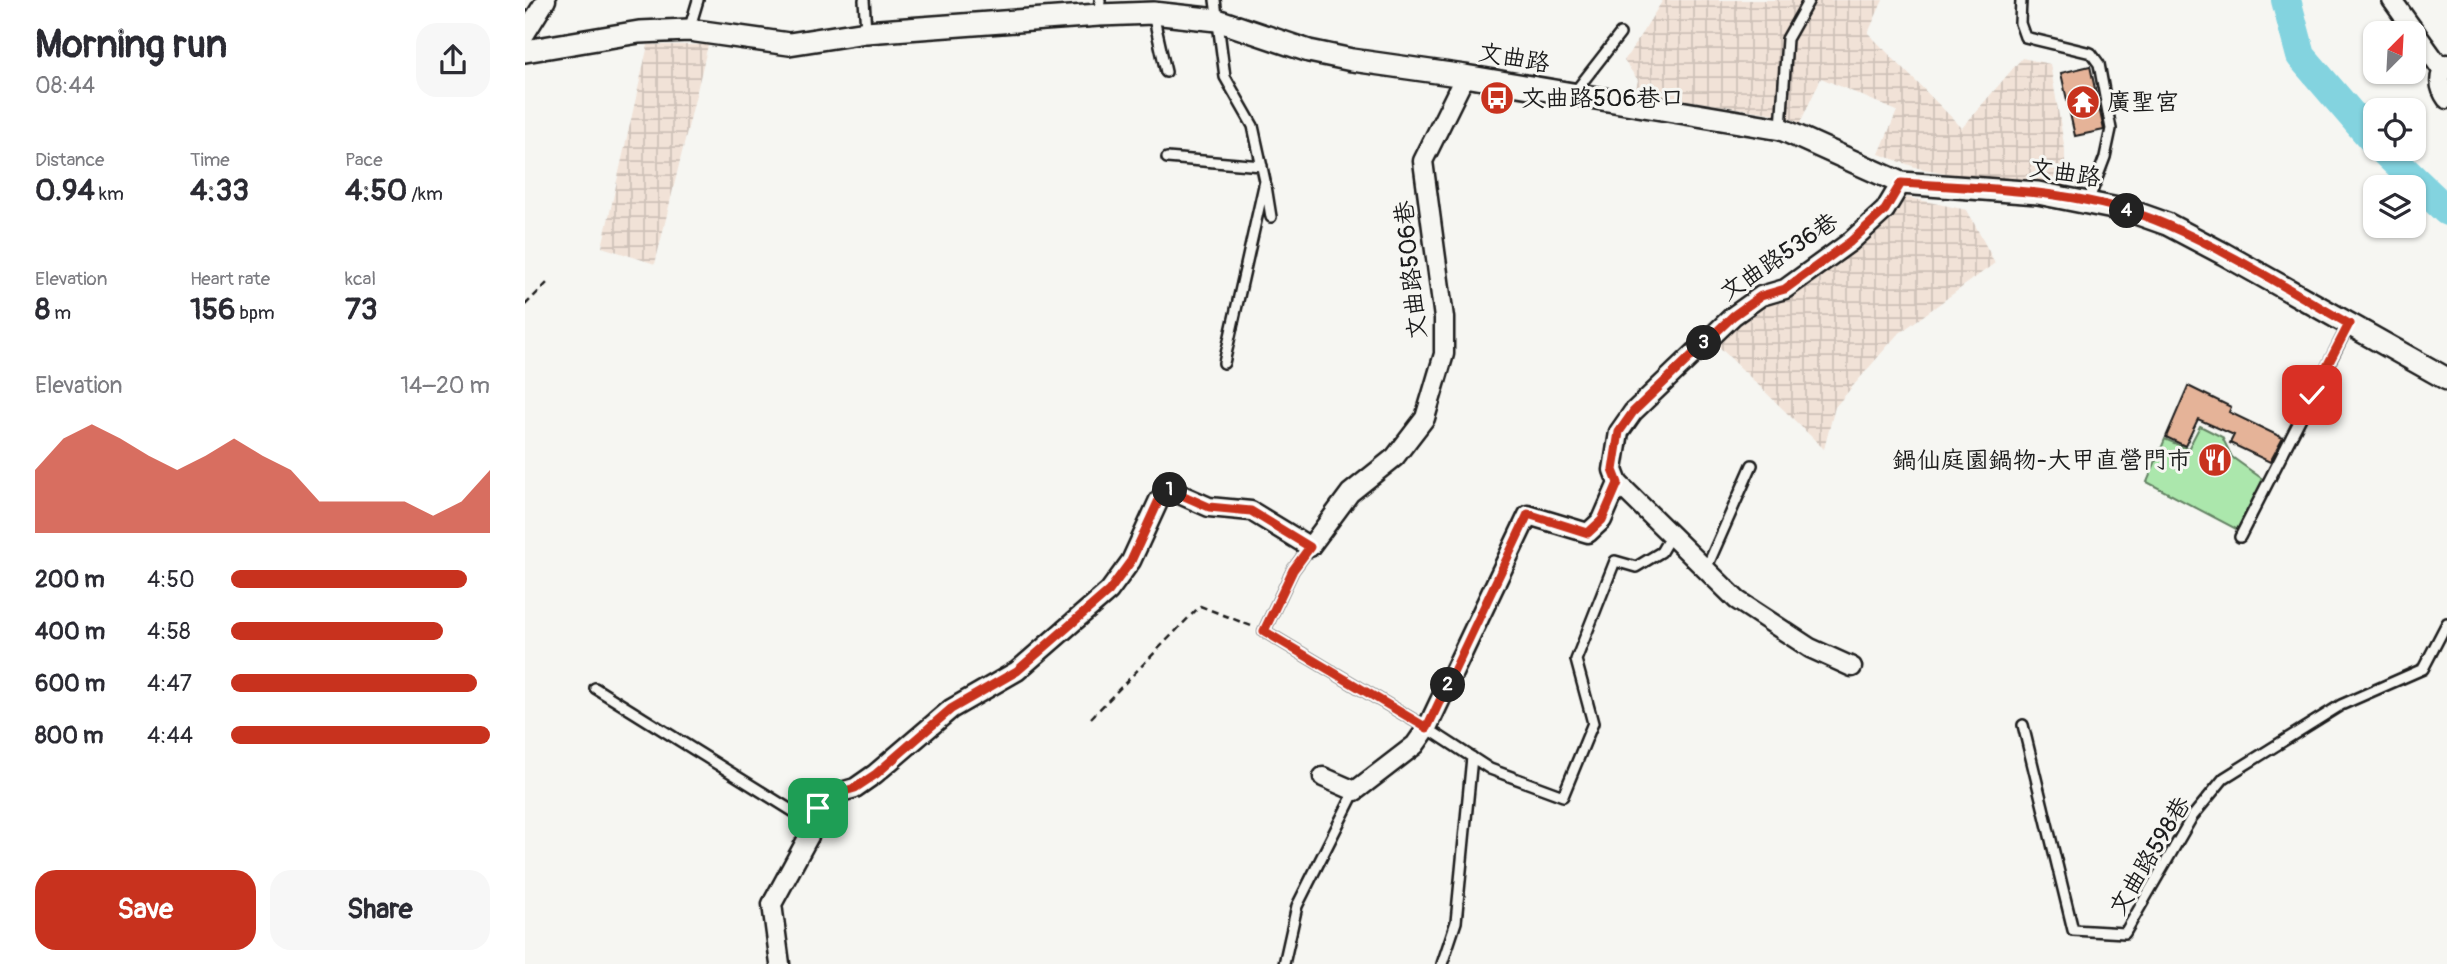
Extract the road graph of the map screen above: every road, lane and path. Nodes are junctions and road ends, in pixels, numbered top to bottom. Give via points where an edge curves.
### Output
1 (546, 0) edge
2 (698, 0) edge
3 (864, 0) edge
4 (1809, 0) edge
5 (2021, 0) edge
6 (2392, 0) edge
7 (1100, 7) edge
8 (1216, 10) edge
9 (1153, 13) junction
10 (689, 30) junction
11 (866, 32) junction
12 (525, 33) edge
13 (1621, 34) dead end
14 (525, 51) edge
15 (2444, 67) edge
16 (1166, 72) dead end
17 (1465, 76) junction
18 (1573, 95) junction
19 (2447, 99) edge
20 (1781, 129) junction
21 (1167, 158) dead end
22 (1262, 166) junction
23 (1265, 181) junction
24 (1901, 183) junction
25 (2088, 202) junction
26 (1271, 217) dead end
27 (547, 283) dead end
28 (525, 305) edge
29 (2349, 324) junction
30 (1224, 363) dead end
31 (2447, 379) edge
32 (1752, 465) dead end
33 (1618, 483) junction
34 (1672, 534) junction
35 (2240, 537) dead end
36 (1310, 547) junction
37 (1706, 569) junction
38 (2447, 623) edge
39 (1264, 631) junction
40 (1852, 667) dead end
41 (595, 688) dead end
42 (1091, 718) dead end
43 (2023, 724) dead end
44 (1427, 728) junction
45 (1472, 757) junction
46 (1323, 778) dead end
47 (1356, 792) junction
48 (816, 816) junction
49 (780, 964) edge
50 (1284, 964) edge
51 (1442, 964) edge

1 - 12 street
2 - 10 lane
3 - 11 lane
4 - 20 lane via 1787,38
5 - 25 lane via 2025,37 2091,53 2099,64 2111,129
6 - 15 street
7 - 9 street, 文曲路
7 - 11 street, 文曲路
8 - 9 street, 文曲路
8 - 17 street, 文曲路 via 1309,51
8 - 22 lane via 1225,77 1253,126
9 - 16 lane
10 - 11 street, 文曲路 via 789,44
10 - 14 street, 文曲路 via 639,32
13 - 18 lane
15 - 19 street via 2440,88
17 - 18 street, 文曲路
17 - 36 street, 文曲路506巷 via 1423,161 1444,318 1444,354 1425,418 1395,457 1350,493
18 - 20 street, 文曲路
20 - 24 street, 文曲路
21 - 22 lane
22 - 23 lane
23 - 26 lane
23 - 30 lane
24 - 25 street, 文曲路 via 2038,193
24 - 33 street, 文曲路536巷 via 1885,210 1850,242 1785,289 1761,296 1733,316 1633,412 1619,432 1613,470
25 - 29 street, 文曲路 via 2167,224
27 - 28 path
29 - 31 street, 文曲路
29 - 35 lane
32 - 37 lane
33 - 34 street
33 - 44 street, 文曲路536巷 via 1602,520 1588,533 1528,514
34 - 37 street
34 - 45 lane via 1661,552 1636,567 1615,561 1576,660 1593,723 1563,796 1490,769
36 - 39 lane, 文曲路506巷 via 1293,570
36 - 48 street via 1251,511 1209,507 1168,489 1131,561 1109,591 1017,671 951,709 855,788 831,795
37 - 40 street via 1737,600 1810,648
38 - 43 lane, 文曲路598巷 via 2423,668 2341,705 2224,778 2192,817 2125,933 2073,930
39 - 42 path via 1200,606
39 - 44 lane
41 - 48 lane
44 - 45 lane
44 - 47 street, 文曲路536巷 via 1415,745
45 - 51 lane via 1456,922
46 - 47 street
47 - 50 lane via 1297,906
48 - 49 street via 772,905

